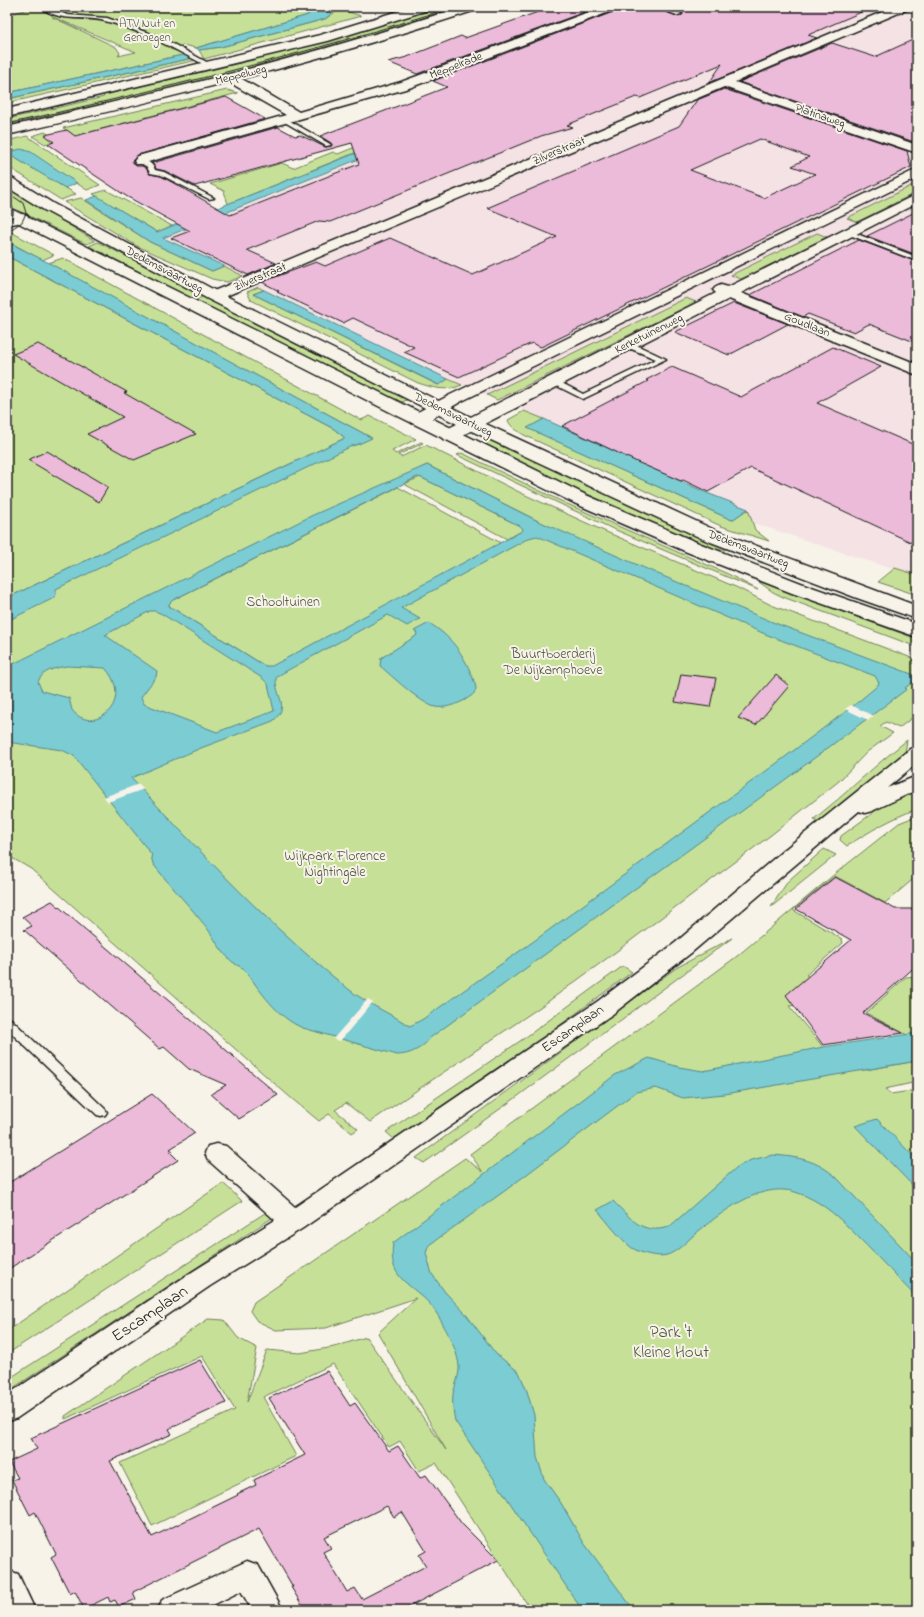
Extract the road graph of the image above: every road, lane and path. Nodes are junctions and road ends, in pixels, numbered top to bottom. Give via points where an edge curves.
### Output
1 (43, 7) edge
2 (424, 7) edge
3 (472, 7) edge
4 (613, 7) edge
5 (658, 7) edge
6 (904, 7) edge
7 (679, 14) dead end
8 (211, 66) junction
9 (231, 78) junction
10 (722, 82) junction
11 (7, 113) edge
12 (291, 118) junction
13 (7, 131) edge
14 (328, 145) dead end
15 (917, 149) edge
16 (141, 161) joint
17 (917, 173) edge
18 (7, 181) edge
19 (210, 198) dead end
20 (917, 198) edge
21 (12, 216) edge
22 (819, 221) junction
23 (849, 233) junction
24 (917, 259) edge
25 (697, 281) junction
26 (730, 294) junction
27 (214, 296) junction
28 (627, 344) junction
29 (917, 370) edge
30 (553, 382) junction
31 (438, 408) junction
32 (418, 419) junction
33 (469, 424) junction
34 (449, 435) junction
35 (917, 613) edge
36 (917, 631) edge
37 (917, 753) edge
38 (917, 782) edge
39 (837, 819) junction
40 (7, 1022) edge
41 (101, 1112) dead end
42 (217, 1153) dead end
43 (294, 1221) junction
44 (7, 1410) edge
45 (7, 1583) edge
46 (20, 1610) edge
47 (173, 1610) edge
48 (268, 1610) edge

1 - 8 lane via 66,17 105,19 160,39
2 - 8 main road, Meppelweg via 324,38
3 - 9 main road, Meppelweg via 356,45
4 - 12 street, Meppelrade via 405,85
5 - 7 lane
6 - 10 street, Zilverstraat
8 - 11 main road, Meppelweg
9 - 12 street
9 - 13 main road, Meppelweg
10 - 15 street, Platinaweg
10 - 27 street, Zilverstraat
12 - 14 lane
12 - 16 street, Meppelrade
16 - 19 lane, Meppelrade via 150,166 152,172 162,173
17 - 22 street, Kerketuinenweg
18 - 27 main road, Dedemsvaartweg
20 - 23 street, Kerketuinenweg
21 - 32 main road, Dedemsvaartweg
22 - 23 street
22 - 25 street, Kerketuinenweg
23 - 24 lane
23 - 26 street, Kerketuinenweg
25 - 26 street, Goudlaan
25 - 31 street, Kerketuinenweg
26 - 28 street, Kerketuinenweg
26 - 29 street, Goudlaan
27 - 31 main road, Dedemsvaartweg
28 - 30 street, Kerketuinenweg
28 - 30 lane via 662,359 583,397
30 - 33 street, Kerketuinenweg
31 - 32 street, Kerketuinenweg
31 - 33 main road, Dedemsvaartweg
32 - 34 main road, Dedemsvaartweg
33 - 34 street, Kerketuinenweg
33 - 35 main road, Dedemsvaartweg via 710,535
34 - 36 main road, Dedemsvaartweg via 580,499 694,548
37 - 39 street, Escamplaan
38 - 39 street, Escamplaan
39 - 43 street, Escamplaan via 683,948 606,1006
40 - 41 lane
42 - 43 street
43 - 44 street, Escamplaan via 201,1279
45 - 46 street
47 - 48 street via 247,1574

